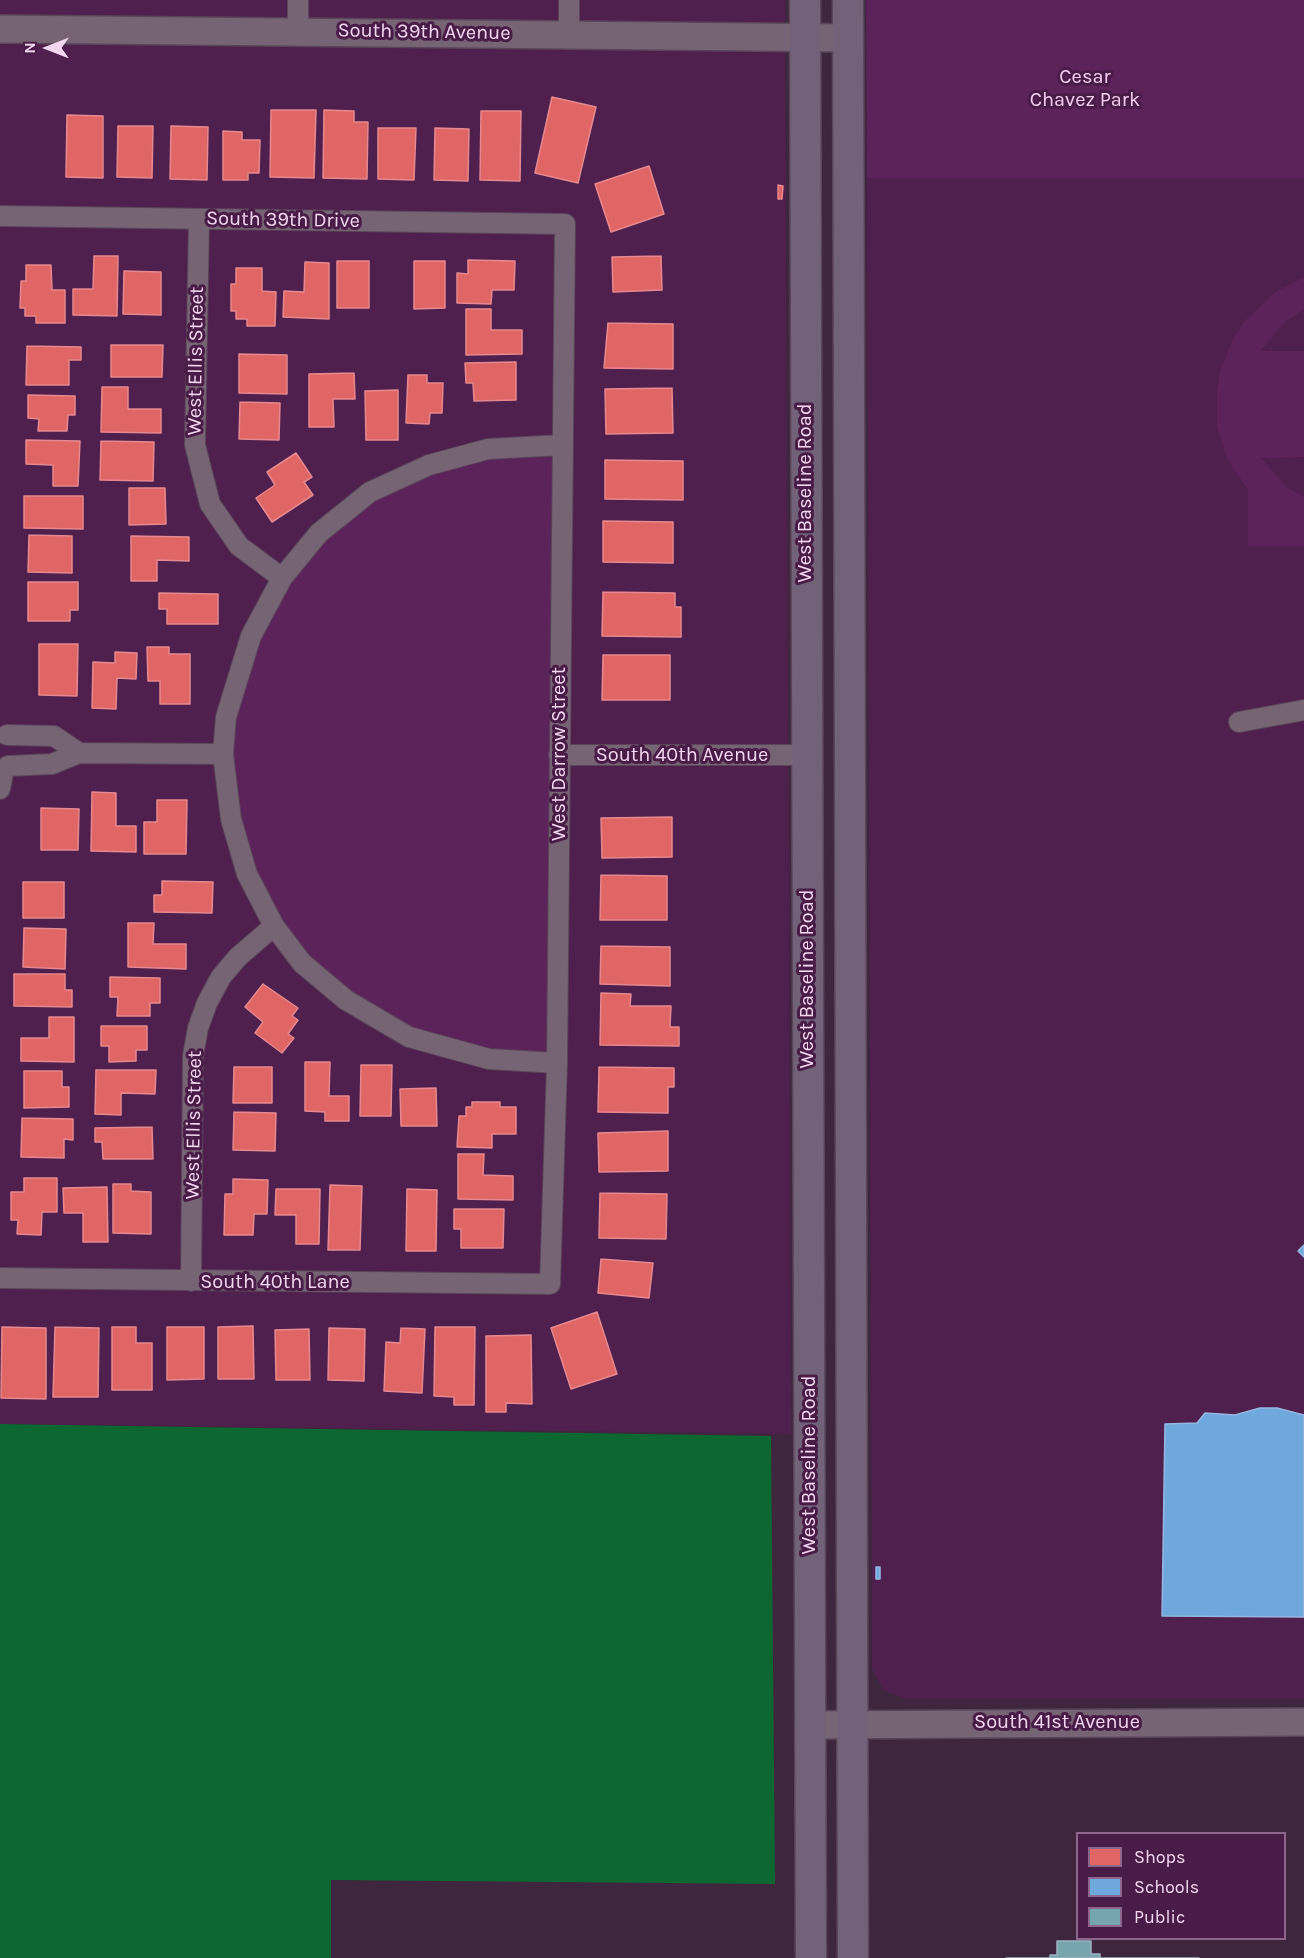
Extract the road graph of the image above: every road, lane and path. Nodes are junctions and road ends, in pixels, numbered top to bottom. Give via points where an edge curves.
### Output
1 (298, 0) edge
2 (569, 0) edge
3 (805, 0) edge
4 (849, 0) edge
5 (0, 29) edge
6 (298, 30) junction
7 (569, 35) junction
8 (805, 37) junction
9 (849, 38) junction
10 (0, 216) edge
11 (199, 219) junction
12 (565, 224) joint
13 (562, 445) junction
14 (282, 578) junction
15 (1304, 710) edge
16 (1239, 722) dead end
17 (4, 731) edge
18 (79, 753) junction
19 (223, 754) junction
20 (559, 755) junction
21 (806, 755) junction
22 (3, 776) edge
23 (274, 926) junction
24 (557, 1064) junction
25 (0, 1278) edge
26 (191, 1281) junction
27 (550, 1284) joint
28 (1304, 1722) edge
29 (852, 1724) junction
30 (811, 1725) junction
31 (811, 1958) edge
32 (853, 1958) edge

1 - 6 street
2 - 7 street
3 - 8 main road, West Baseline Road
4 - 9 main road
5 - 6 street, South 39th Avenue
6 - 7 street, South 39th Avenue
7 - 8 street, South 39th Avenue
8 - 9 street, South 39th Avenue
8 - 21 main road, West Baseline Road
9 - 29 main road
10 - 11 street, South 39th Drive
11 - 12 street, South 39th Drive
11 - 14 street, West Ellis Street via 195,445 210,504 239,546
12 - 13 street, West Darrow Street
13 - 14 street via 488,449 429,465 370,492 319,533
13 - 20 street, West Darrow Street
14 - 19 street via 251,636 226,717
15 - 16 street
17 - 18 street via 54,736
17 - 22 street via 12,750
18 - 19 street
18 - 22 street
19 - 23 street via 231,819 247,874
20 - 21 street, South 40th Avenue
20 - 24 street, West Darrow Street
21 - 30 main road, West Baseline Road
23 - 24 street via 302,963 346,1000 409,1037 489,1059
23 - 26 street, West Ellis Street via 221,977 198,1028 193,1056
24 - 27 street, West Darrow Street
25 - 26 street, South 40th Lane
26 - 27 street, South 40th Lane
28 - 29 street, South 41st Avenue
29 - 30 street, South 41st Avenue
29 - 32 main road
30 - 31 main road, West Baseline Road

